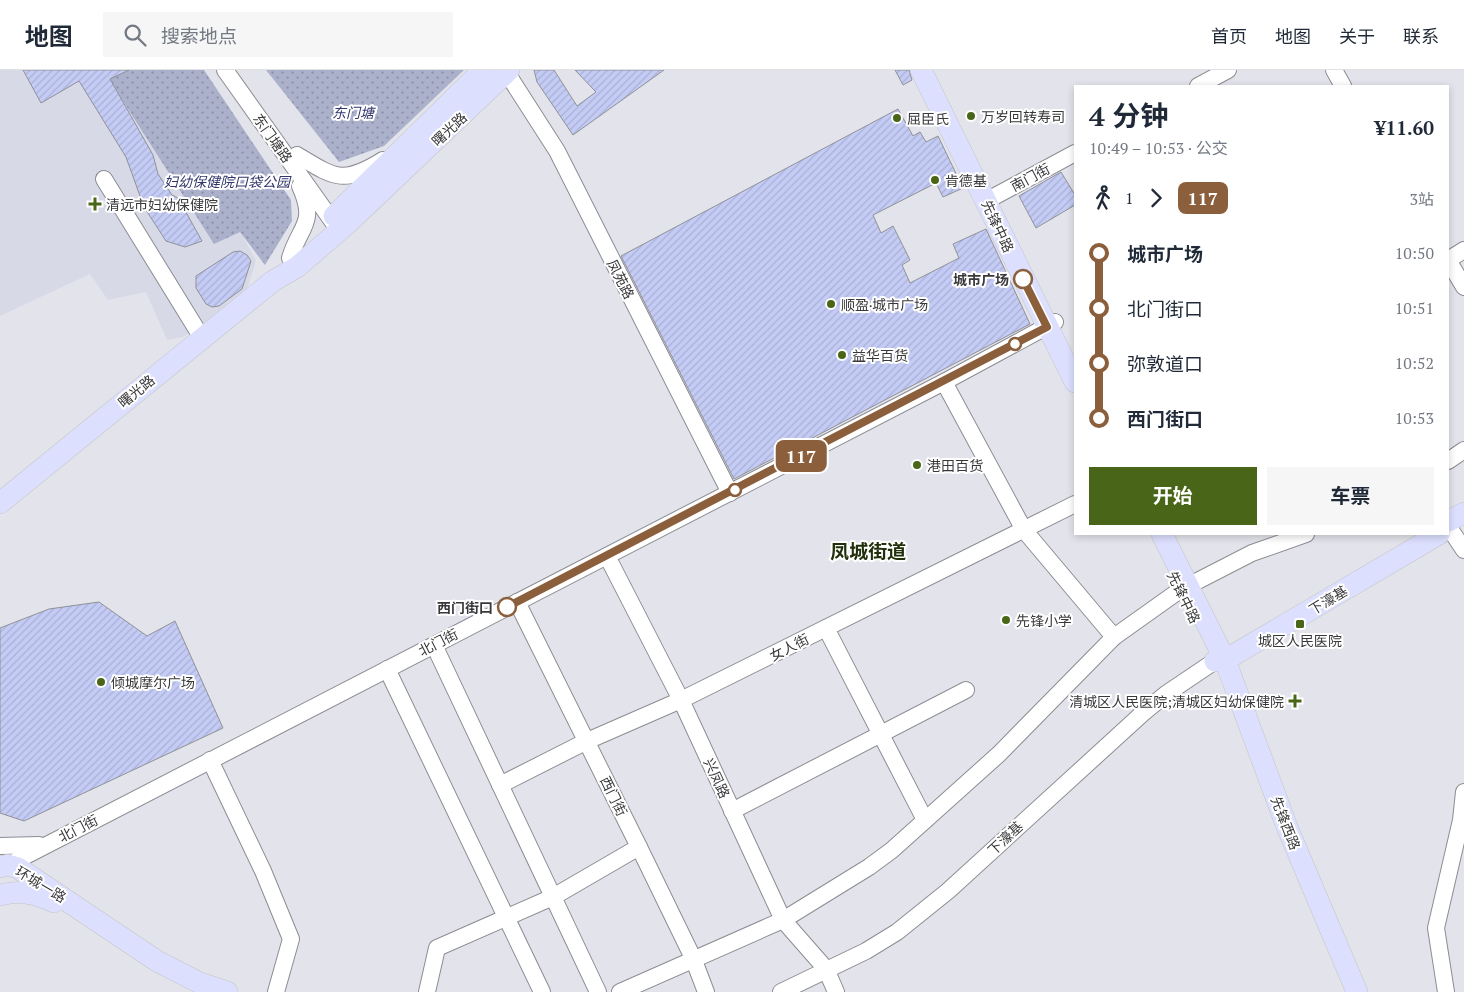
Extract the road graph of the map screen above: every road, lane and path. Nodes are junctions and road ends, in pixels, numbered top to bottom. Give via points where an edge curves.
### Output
1 (225, 70) edge
2 (238, 70) edge
3 (483, 70) edge
4 (921, 70) edge
5 (934, 70) edge
6 (1228, 70) edge
7 (1334, 70) edge
8 (507, 71) edge
9 (1200, 85) edge
10 (1342, 85) edge
11 (412, 141) junction
12 (1074, 154) edge
13 (293, 158) junction
14 (104, 179) dead end
15 (990, 199) junction
16 (339, 221) junction
17 (1464, 250) edge
18 (290, 258) junction
19 (1449, 259) edge
20 (1449, 262) edge
21 (273, 281) junction
22 (1464, 287) edge
23 (1051, 325) junction
24 (202, 338) junction
25 (1074, 360) edge
26 (1074, 380) edge
27 (944, 382) junction
28 (1464, 450) edge
29 (1449, 460) edge
30 (730, 493) junction
31 (0, 503) edge
32 (1074, 505) edge
33 (1464, 513) edge
34 (1449, 527) edge
35 (1024, 530) junction
36 (1154, 535) edge
37 (1162, 535) edge
38 (1303, 535) edge
39 (1424, 535) edge
40 (1435, 535) edge
41 (1464, 550) edge
42 (607, 556) junction
43 (1184, 588) junction
44 (517, 602) junction
45 (826, 628) junction
46 (1114, 637) junction
47 (434, 645) junction
48 (1220, 658) junction
49 (387, 669) junction
50 (966, 690) dead end
51 (681, 700) junction
52 (881, 734) junction
53 (587, 741) junction
54 (210, 760) junction
55 (500, 785) junction
56 (1464, 792) edge
57 (732, 811) junction
58 (925, 820) junction
59 (48, 843) junction
60 (0, 846) edge
61 (639, 846) junction
62 (2, 867) edge
63 (0, 895) edge
64 (553, 897) junction
65 (59, 904) junction
66 (506, 917) junction
67 (783, 920) junction
68 (693, 958) junction
69 (826, 969) junction
70 (206, 992) edge
71 (227, 992) edge
72 (276, 992) edge
73 (427, 992) edge
74 (542, 992) edge
75 (598, 992) edge
76 (620, 992) edge
77 (706, 992) edge
78 (781, 992) edge
79 (836, 992) edge
80 (1347, 992) edge
81 (1357, 992) edge
82 (1446, 992) edge

1 - 13 street, 东门塘路
2 - 13 street, 东门塘路
3 - 11 main road, 曙光路
4 - 15 main road, 先锋中路
5 - 15 main road, 先锋中路
6 - 9 street
7 - 10 street
8 - 16 main road, 曙光路
8 - 30 street, 凤苑路 via 557,150
11 - 13 street via 352,176 332,174
11 - 16 main road, 曙光路
12 - 15 street, 南门街
13 - 16 street, 东门塘路
13 - 18 street via 308,211 306,224
14 - 24 street
15 - 23 main road, 先锋中路
16 - 18 main road, 曙光路
16 - 21 main road, 曙光路 via 297,267
17 - 19 street
18 - 21 main road, 曙光路
20 - 22 street
21 - 24 main road, 曙光路
23 - 25 main road, 先锋中路
23 - 26 main road, 先锋中路
23 - 27 street, 北门街
24 - 31 main road, 曙光路
27 - 30 street, 北门街
27 - 35 street
28 - 29 street
30 - 42 street, 北门街
32 - 35 street, 女人街
33 - 34 main road, 下濠基
34 - 41 street
35 - 45 street, 女人街
35 - 46 street
36 - 43 main road, 先锋中路
37 - 43 main road, 先锋中路
38 - 43 street via 1252,553
39 - 48 main road, 下濠基
40 - 48 main road, 下濠基
42 - 44 street, 北门街
42 - 51 street, 兴凤路
43 - 46 street
43 - 48 main road, 先锋中路
44 - 47 street, 北门街
44 - 53 street, 西门街
45 - 51 street, 女人街
45 - 52 street
46 - 58 street via 999,754
47 - 49 street, 北门街
47 - 55 street
48 - 69 street, 下濠基 via 1143,713 948,891 897,932 866,951
48 - 80 main road, 先锋西路
48 - 81 main road, 先锋西路
49 - 54 street, 北门街
49 - 66 street
50 - 52 street
51 - 53 street, 女人街
51 - 57 street, 兴凤路
52 - 57 street
52 - 58 street
53 - 55 street, 女人街
53 - 61 street, 西门街
54 - 59 street, 北门街
54 - 72 street via 263,871 291,939
55 - 64 street
56 - 82 street via 1461,820 1436,928
57 - 67 street, 兴凤路
58 - 67 street via 869,867
59 - 60 street via 30,847
59 - 62 street, 北门街
61 - 64 street
61 - 68 street, 西门街
62 - 65 main road, 环城一路
62 - 71 main road, 环城一路 via 18,868 157,960 200,983
63 - 65 main road via 22,891
64 - 66 street
64 - 75 street
65 - 70 main road, 环城一路 via 150,964
66 - 73 street via 437,948
66 - 74 street
67 - 68 street
67 - 69 street, 兴凤路
68 - 76 street
68 - 77 street, 西门街
69 - 78 street, 下濠基
69 - 79 street, 兴凤路

